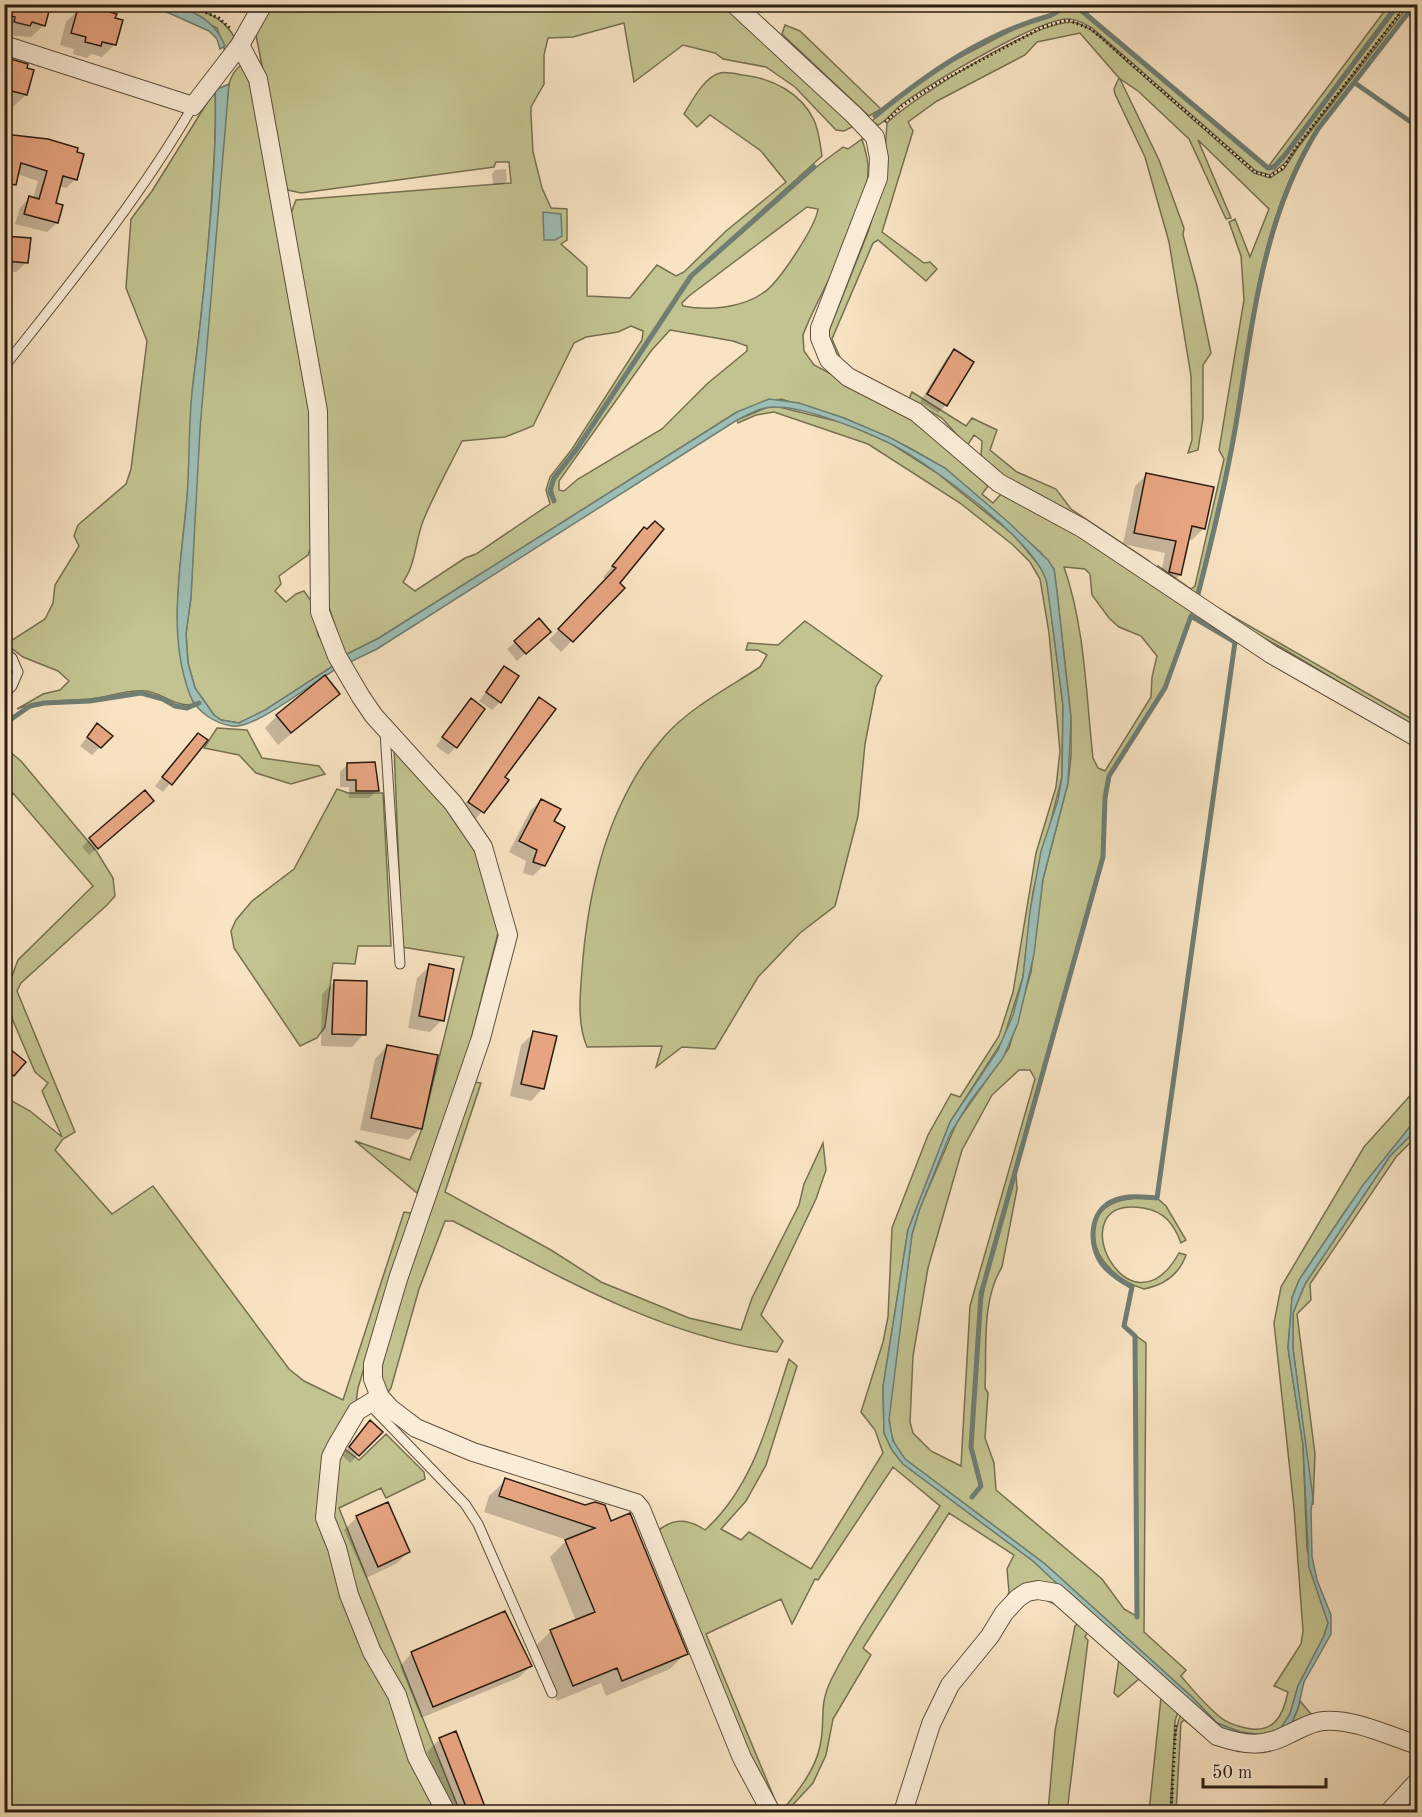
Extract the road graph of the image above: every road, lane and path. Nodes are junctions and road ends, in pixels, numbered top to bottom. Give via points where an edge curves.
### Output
1 (185, 4) edge
2 (263, 4) edge
3 (734, 4) edge
4 (1407, 4) edge
5 (4, 45) edge
6 (240, 45) junction
7 (193, 106) junction
8 (875, 137) junction
9 (4, 367) edge
10 (4, 652) edge
11 (4, 694) edge
12 (384, 726) junction
13 (1418, 738) edge
14 (400, 964) dead end
15 (375, 1401) junction
16 (552, 1693) dead end
17 (1185, 1708) junction
18 (1418, 1745) edge
19 (1418, 1781) edge
20 (446, 1812) edge
21 (771, 1812) edge
22 (903, 1812) edge
23 (1171, 1812) edge
24 (1389, 1812) edge

1 - 6 path via 227,23
2 - 6 street
3 - 8 street
4 - 8 path via 1287,163 1270,177 1255,172 1091,29 1068,20 1043,27 938,83 902,106
5 - 7 street
6 - 7 street
6 - 12 street via 258,79 318,411 320,612 337,656
7 - 9 lane via 167,152 110,232
8 - 13 street via 878,178 820,328 829,360 848,377 916,412 999,483 1082,528 1271,654
10 - 11 lane via 12,658 18,672
12 - 14 lane
12 - 15 street via 453,803 483,847 508,935 481,1038 424,1197 373,1364
15 - 16 lane via 478,1524
15 - 20 street via 357,1411 331,1457 325,1518 372,1652 398,1695 417,1757
15 - 21 street via 437,1437 538,1474 636,1503 738,1749
17 - 18 street via 1217,1736 1245,1745 1268,1744 1325,1720
17 - 22 street via 1056,1593 1027,1592 1004,1613 943,1697
17 - 23 path via 1176,1722
19 - 24 street

